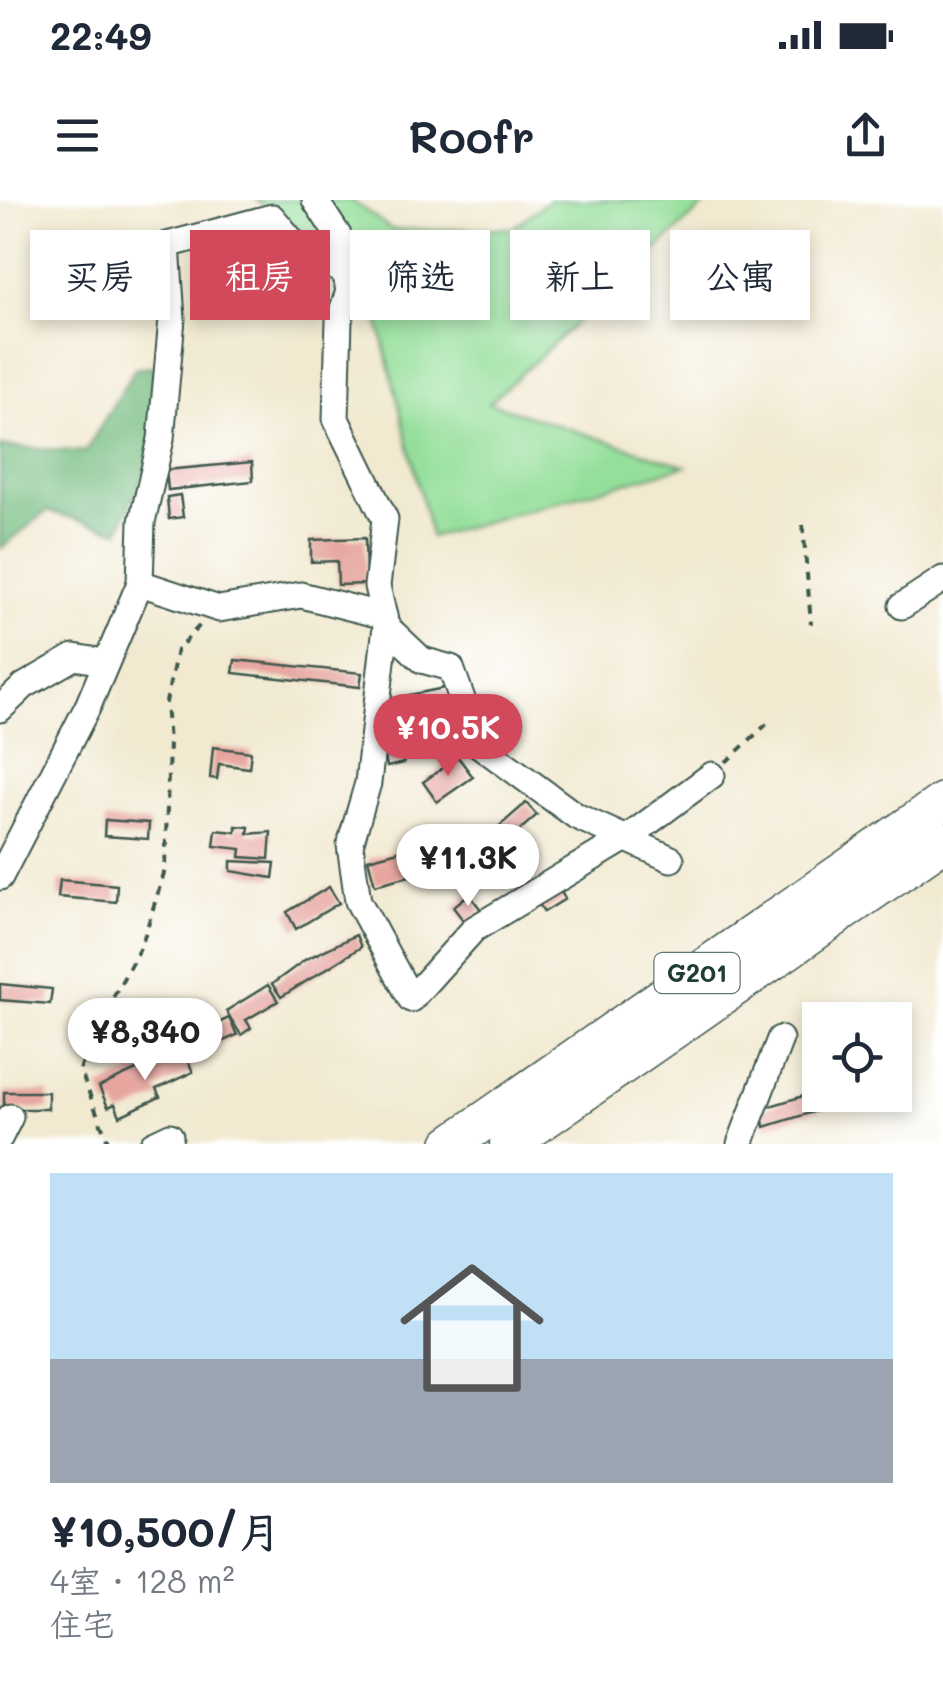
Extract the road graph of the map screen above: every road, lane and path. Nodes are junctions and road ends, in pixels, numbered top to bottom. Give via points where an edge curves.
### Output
1 (315, 200) edge
2 (346, 273) junction
3 (804, 524) dead end
4 (943, 580) edge
5 (140, 583) junction
6 (902, 606) dead end
7 (218, 608) junction
8 (385, 621) junction
9 (812, 624) dead end
10 (104, 662) junction
11 (0, 709) edge
12 (770, 722) dead end
13 (712, 776) joint
14 (943, 802) edge
15 (625, 839) junction
16 (943, 842) edge
17 (671, 859) dead end
18 (0, 877) edge
19 (780, 1040) dead end
20 (110, 1144) edge
21 (451, 1144) edge
22 (509, 1144) edge
23 (740, 1144) edge

1 - 2 street via 338,235
2 - 5 street via 298,248 272,216 167,245 172,319 161,439 142,522
2 - 8 street via 350,291 339,320 336,419 385,519 377,586
3 - 9 path
4 - 6 street
5 - 7 street
5 - 10 street
7 - 8 street via 300,595
7 - 20 path via 177,650 166,702 165,870 142,944 80,1070
8 - 15 street via 422,660 451,668 478,744 576,816
8 - 15 street via 368,783 350,846 358,901 410,999 474,929
10 - 11 street via 74,657 24,686
10 - 18 street
12 - 13 path
13 - 15 street
14 - 21 highway, G201
15 - 17 street
16 - 22 highway, G201
19 - 23 street

